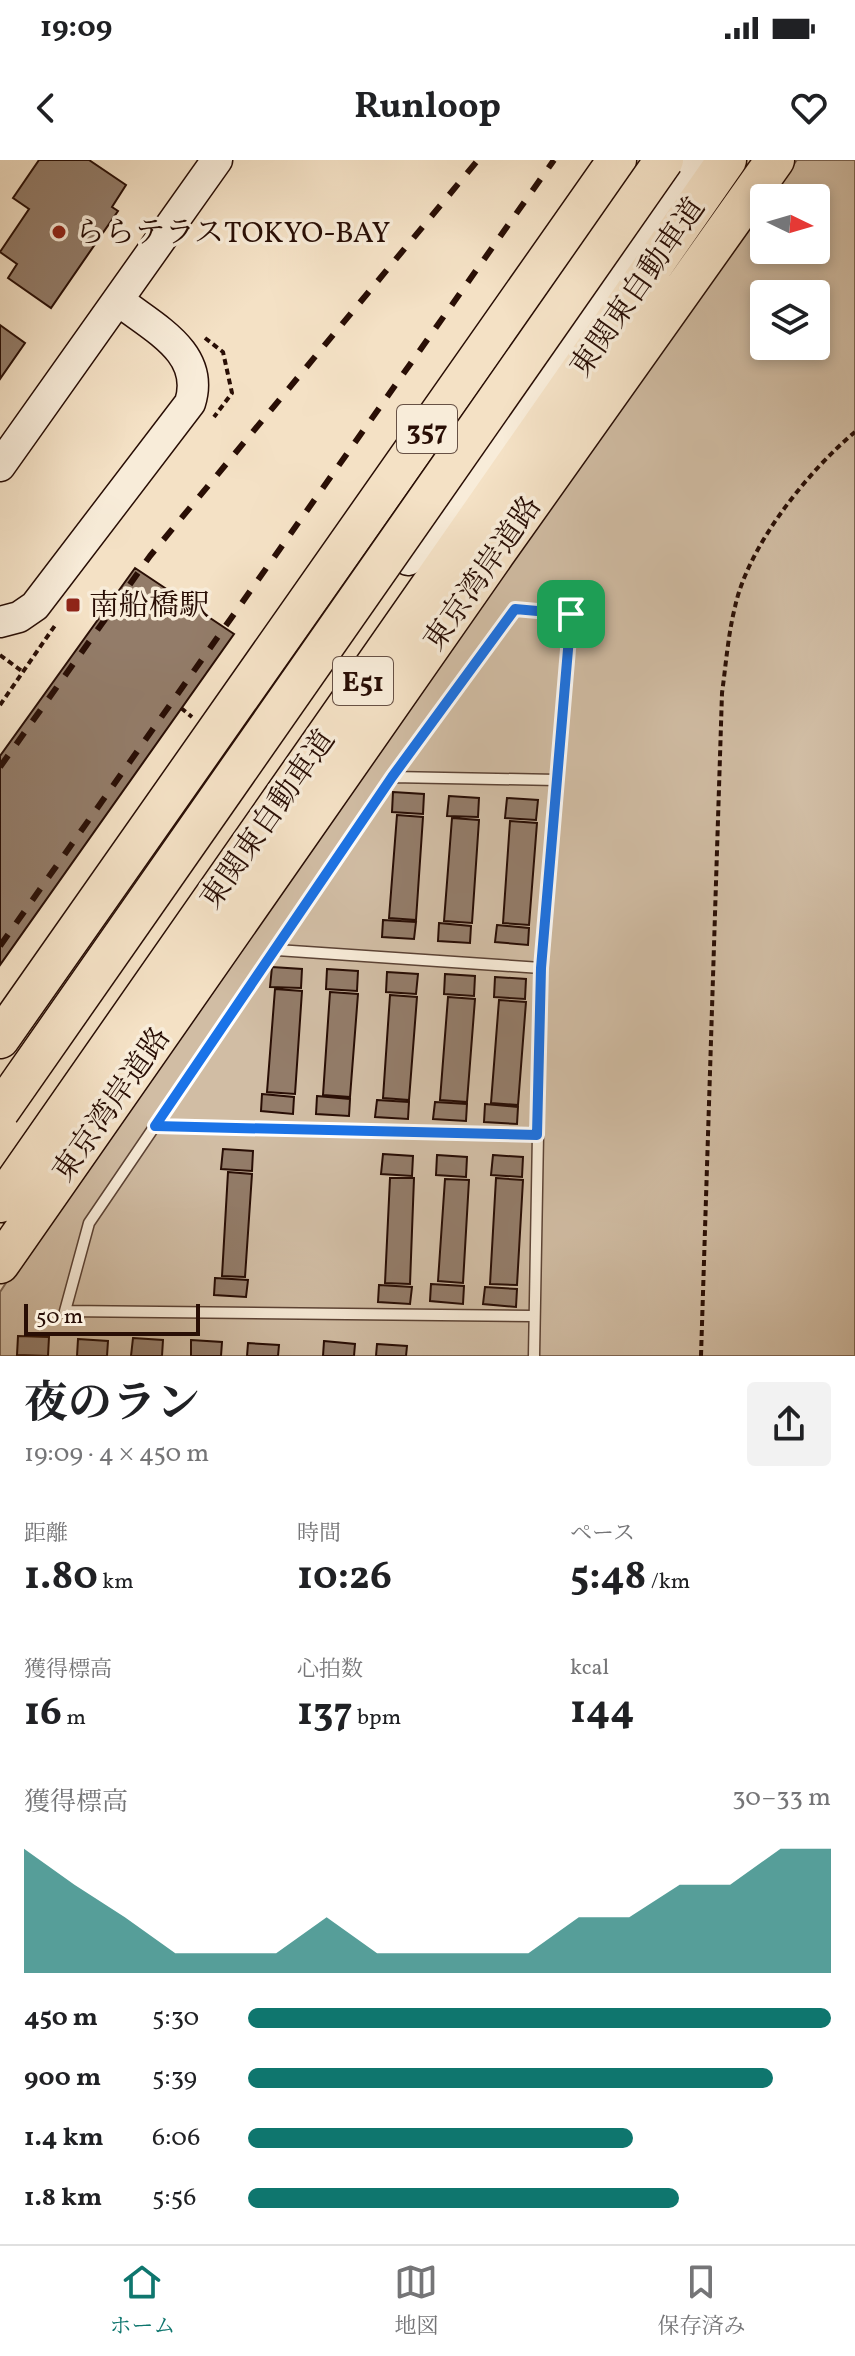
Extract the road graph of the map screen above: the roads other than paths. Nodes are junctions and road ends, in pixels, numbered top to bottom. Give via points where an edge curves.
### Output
1 (217, 160) edge
2 (617, 160) edge
3 (664, 160) edge
4 (693, 160) edge
5 (727, 160) edge
6 (775, 160) edge
7 (118, 300) junction
8 (0, 466) edge
9 (0, 622) edge
10 (236, 698) junction
11 (392, 777) junction
12 (557, 780) junction
13 (277, 950) junction
14 (541, 968) junction
15 (0, 1039) edge
16 (0, 1111) edge
17 (155, 1126) junction
18 (537, 1135) junction
19 (0, 1203) edge
20 (0, 1264) edge
21 (532, 1316) junction
22 (534, 1356) edge

1 - 7 street
2 - 10 highway, 357
3 - 16 highway, 東関東自動車道 / E51, bridge
4 - 10 street via 345,647 324,667
5 - 19 highway, 東関東自動車道 / E51
6 - 20 highway, 東京湾岸道路
7 - 8 street
7 - 9 street via 186,355 194,370 190,403 35,606
10 - 15 highway, 357
11 - 12 lane
11 - 12 lane via 515,609 571,614
11 - 13 lane
12 - 14 lane
13 - 14 lane
13 - 17 lane
14 - 18 lane
17 - 18 lane
17 - 21 lane via 89,1223 65,1311
18 - 21 lane
21 - 22 lane

